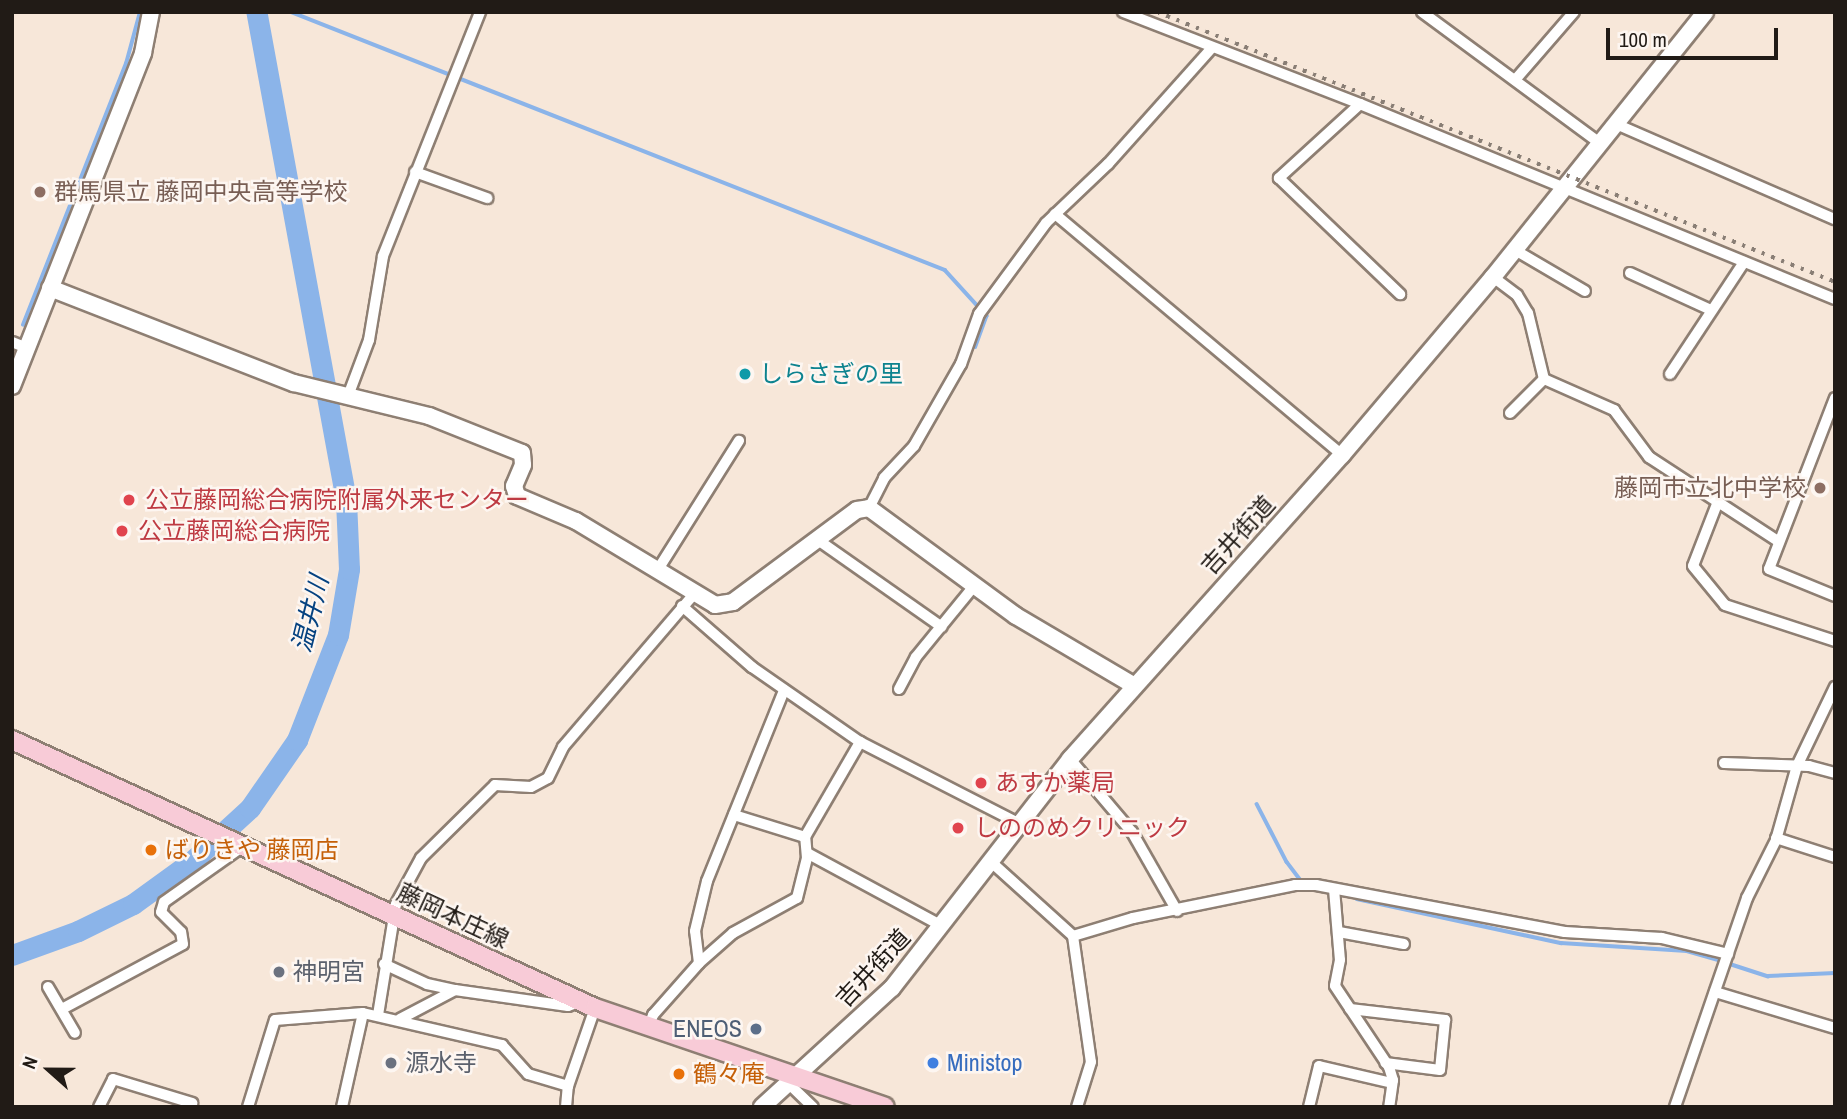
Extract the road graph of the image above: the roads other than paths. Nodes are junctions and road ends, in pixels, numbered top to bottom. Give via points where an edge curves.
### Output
1 (151, 12) edge
2 (480, 12) edge
3 (1123, 12) edge
4 (1422, 12) edge
5 (1574, 12) edge
6 (1705, 12) edge
7 (1211, 49) junction
8 (1515, 80) junction
9 (1360, 104) junction
10 (1616, 124) junction
11 (1600, 144) junction
12 (415, 172) junction
13 (1564, 188) junction
14 (488, 198) dead end
15 (1055, 214) junction
16 (1835, 219) edge
17 (1515, 250) junction
18 (1744, 262) junction
19 (1630, 273) dead end
20 (1493, 277) junction
21 (50, 288) junction
22 (1585, 291) dead end
23 (1400, 294) dead end
24 (1835, 299) edge
25 (1711, 310) junction
26 (20, 345) edge
27 (1670, 374) dead end
28 (1545, 379) junction
29 (12, 386) edge
30 (348, 396) junction
31 (1835, 398) edge
32 (1510, 413) dead end
33 (739, 440) dead end
34 (1342, 455) junction
35 (1717, 504) junction
36 (869, 508) junction
37 (818, 540) junction
38 (1778, 541) junction
39 (657, 571) junction
40 (975, 585) junction
41 (694, 594) junction
42 (1835, 596) edge
43 (682, 606) junction
44 (942, 628) junction
45 (1835, 641) edge
46 (1133, 685) junction
47 (1835, 687) edge
48 (899, 689) dead end
49 (785, 690) junction
50 (12, 740) edge
51 (860, 742) junction
52 (1070, 760) junction
53 (1724, 763) dead end
54 (1797, 766) junction
55 (1835, 773) edge
56 (734, 815) junction
57 (1017, 823) junction
58 (805, 837) junction
59 (1776, 838) junction
60 (239, 844) junction
61 (807, 853) junction
62 (1835, 857) edge
63 (989, 860) junction
64 (1334, 888) junction
65 (1177, 911) junction
66 (395, 916) junction
67 (942, 926) junction
68 (1339, 932) junction
69 (1073, 936) junction
70 (1404, 944) dead end
71 (1728, 954) junction
72 (699, 962) junction
73 (384, 964) junction
74 (48, 987) dead end
75 (455, 989) junction
76 (1715, 992) junction
77 (588, 1005) junction
78 (62, 1009) junction
79 (1350, 1009) junction
80 (363, 1013) junction
81 (378, 1016) junction
82 (400, 1019) junction
83 (648, 1028) junction
84 (1835, 1028) edge
85 (75, 1033) dead end
86 (1385, 1063) junction
87 (791, 1081) junction
88 (1392, 1083) junction
89 (568, 1087) junction
90 (192, 1103) dead end
91 (99, 1107) edge
92 (248, 1107) edge
93 (342, 1107) edge
94 (566, 1107) edge
95 (762, 1107) edge
96 (813, 1107) edge
97 (885, 1107) edge
98 (1077, 1107) edge
99 (1308, 1107) edge
100 (1389, 1107) edge
101 (1675, 1107) edge

1 - 21 street via 143,53
2 - 12 street
3 - 7 street
4 - 8 street
5 - 8 street
6 - 10 street, 吉井街道
7 - 9 street
7 - 15 street via 1108,164
8 - 11 street
9 - 13 street
9 - 23 street via 1279,178
10 - 11 street, 吉井街道
10 - 16 street
11 - 13 street, 吉井街道
12 - 14 street
12 - 30 street via 383,256 369,340
13 - 17 street, 吉井街道
13 - 18 street
15 - 34 street
15 - 36 street via 978,314 961,364 914,446 884,478
17 - 20 street, 吉井街道
17 - 22 street
18 - 24 street
18 - 25 street
19 - 25 street
20 - 28 street via 1517,295 1528,313
20 - 34 street, 吉井街道
21 - 26 street
21 - 30 street via 294,383
25 - 27 street
26 - 29 street
28 - 32 street
28 - 35 street via 1614,410 1649,457
30 - 39 street via 429,416 522,453 523,465 514,486 517,496 576,521
31 - 38 street
33 - 39 street
34 - 46 street, 吉井街道
35 - 38 street
35 - 45 street via 1693,566 1725,605
36 - 37 street via 857,510
36 - 40 street
37 - 41 street via 733,602 715,605
37 - 44 street
38 - 42 street via 1769,569
39 - 41 street
40 - 44 street
40 - 46 street via 1017,616
41 - 43 street
43 - 49 street
43 - 66 street via 563,747 548,778 531,787 495,785 421,858 396,904
44 - 48 street via 916,657
46 - 52 street, 吉井街道
47 - 54 street
49 - 51 street
49 - 56 street
50 - 60 main road, 藤岡本庄線
51 - 57 street
51 - 58 street
52 - 57 street, 吉井街道
52 - 65 street via 1132,832
53 - 54 street
54 - 55 street
54 - 59 street
56 - 58 street
56 - 72 street via 707,880 695,931
57 - 63 street, 吉井街道
58 - 61 street
59 - 62 street
59 - 71 street via 1747,898
60 - 66 main road, 藤岡本庄線
60 - 78 street via 164,902 161,912 181,932 183,944
61 - 67 street
61 - 72 street via 797,898 733,933
63 - 67 street, 吉井街道
63 - 69 street
64 - 65 street via 1295,885
64 - 68 street via 1334,923
64 - 71 street via 1565,932 1662,938
65 - 69 street
66 - 73 street
66 - 77 main road, 藤岡本庄線
67 - 87 street, 吉井街道 via 892,988
68 - 70 street
68 - 79 street via 1335,986
69 - 98 street via 1091,1062
71 - 76 street
72 - 83 street via 653,1015
73 - 75 street via 427,984
73 - 81 street
74 - 78 street
75 - 77 street
75 - 82 street
76 - 84 street
76 - 101 street
77 - 83 main road, 藤岡本庄線
77 - 89 street
78 - 85 street
79 - 86 street
79 - 86 street via 1445,1020 1440,1070
80 - 81 street
80 - 92 street via 275,1020
80 - 93 street
81 - 82 street
82 - 89 street via 502,1045 528,1074
83 - 87 main road, 藤岡本庄線
86 - 88 street
87 - 95 street, 吉井街道
87 - 96 street
87 - 97 main road, 藤岡本庄線
88 - 99 street via 1319,1066
88 - 100 street
89 - 94 street
90 - 91 street via 113,1079

